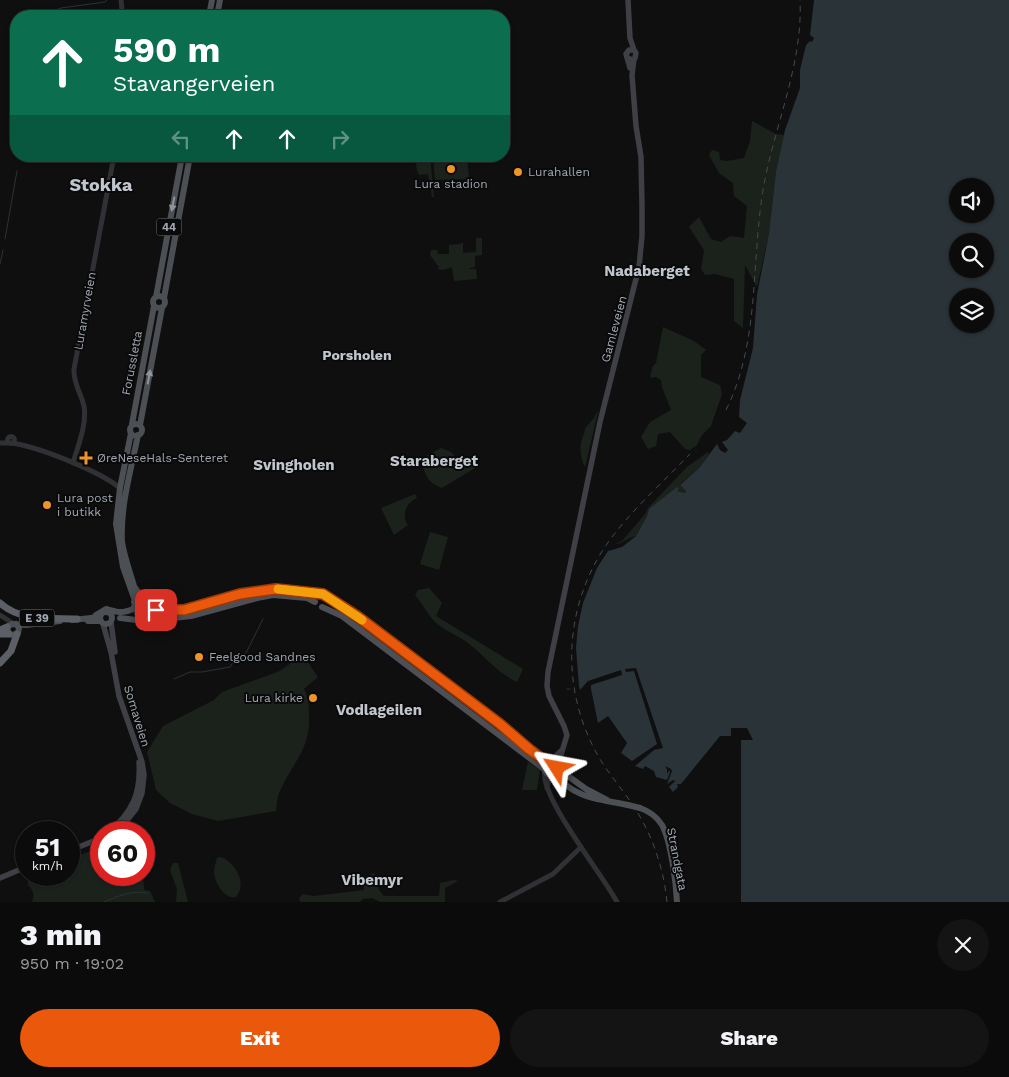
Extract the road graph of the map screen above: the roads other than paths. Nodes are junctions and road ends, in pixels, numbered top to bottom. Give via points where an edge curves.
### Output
1 (628, 0) edge
2 (630, 38) junction
3 (634, 50) junction
4 (627, 51) junction
5 (631, 58) junction
6 (113, 162) edge
7 (181, 162) edge
8 (189, 162) edge
9 (156, 297) junction
10 (164, 298) junction
11 (154, 306) junction
12 (162, 308) junction
13 (136, 425) junction
14 (134, 434) junction
15 (0, 443) edge
16 (73, 463) junction
17 (102, 477) junction
18 (122, 479) junction
19 (120, 488) junction
20 (132, 588) junction
21 (318, 595) junction
22 (326, 598) junction
23 (315, 602) junction
24 (0, 603) edge
25 (322, 607) junction
26 (142, 608) junction
27 (180, 610) junction
28 (0, 616) edge
29 (91, 618) junction
30 (120, 618) junction
31 (144, 618) junction
32 (174, 618) junction
33 (77, 619) junction
34 (111, 619) junction
35 (102, 620) junction
36 (11, 629) edge
37 (0, 634) edge
38 (0, 663) edge
39 (116, 680) junction
40 (562, 750) junction
41 (139, 757) junction
42 (550, 761) junction
43 (557, 768) junction
44 (544, 770) junction
45 (552, 774) junction
46 (547, 789) junction
47 (608, 801) junction
48 (120, 821) edge
49 (126, 821) edge
50 (580, 848) junction
51 (15, 872) edge
52 (0, 878) edge
53 (500, 902) edge
54 (616, 902) edge
55 (676, 902) edge

1 - 2 main road
2 - 3 main road
2 - 4 main road
3 - 4 main road
3 - 5 main road via 636,55
4 - 5 main road via 626,55
5 - 40 main road, Gamleveien via 641,156 641,255 579,515 547,676 550,696 566,730
6 - 16 street, Luramyrveien via 74,369 85,418
7 -> 9 main road, 44
8 - 10 main road, 44
9 - 10 main road
9 - 11 main road, 44
10 - 12 main road, 44
11 - 12 main road
11 - 13 main road, Forussletta / 44
13 -> 12 main road, Forussletta / 44
13 - 14 main road, Forussletta / 44 via 130,429
13 - 14 main road, Forussletta / 44 via 142,431
14 - 18 main road, Forussletta / 44
14 - 20 main road, Forussletta / 44 via 122,530
15 - 16 street via 11,441
16 - 17 street
17 - 18 street
17 - 19 street
18 - 19 main road, Forussletta / 44
19 - 20 main road, Forussletta / 44 via 116,530 123,567
20 - 26 main road, Forussletta
20 - 27 main road via 154,607
20 - 29 main road via 133,609 114,613 106,610
21 - 22 main road via 323,594
21 - 23 main road
21 - 27 main road via 261,591
22 - 25 main road
22 - 42 main road via 357,616 529,749
23 - 25 main road
23 - 32 main road via 307,598 273,595 207,613
24 - 33 highway, E 39 via 14,613 30,617
25 - 44 main road via 342,616
26 - 27 main road
26 - 31 main road, Forussletta via 137,614
26 - 31 main road via 150,614
26 - 34 main road
28 - 36 street
29 - 33 main road
29 - 35 main road
30 - 31 main road
30 - 32 main road via 151,622
30 - 34 main road
31 - 32 main road
33 - 36 main road
34 - 35 main road via 107,624
34 - 35 main road via 106,612
34 - 39 main road, Somaveien
35 - 36 main road
35 - 39 main road, Somaveien
36 - 37 highway, E 39
36 - 38 highway, E 39 via 11,651
39 - 41 main road, Somaveien
40 - 42 main road
40 - 43 main road, Gamleveien
41 - 48 main road, Somaveien via 140,781 134,803
41 - 49 main road, Somaveien via 144,775 143,787 139,802
42 - 43 main road via 555,762
42 - 44 main road
43 - 45 main road
43 - 47 main road
44 - 45 main road
44 - 46 street
45 - 46 street
45 - 47 main road via 575,791
46 - 50 street
47 - 55 main road, Strandgata, bridge via 640,808 658,820 668,842
50 - 53 street via 553,874
50 - 54 street
51 - 52 main road

